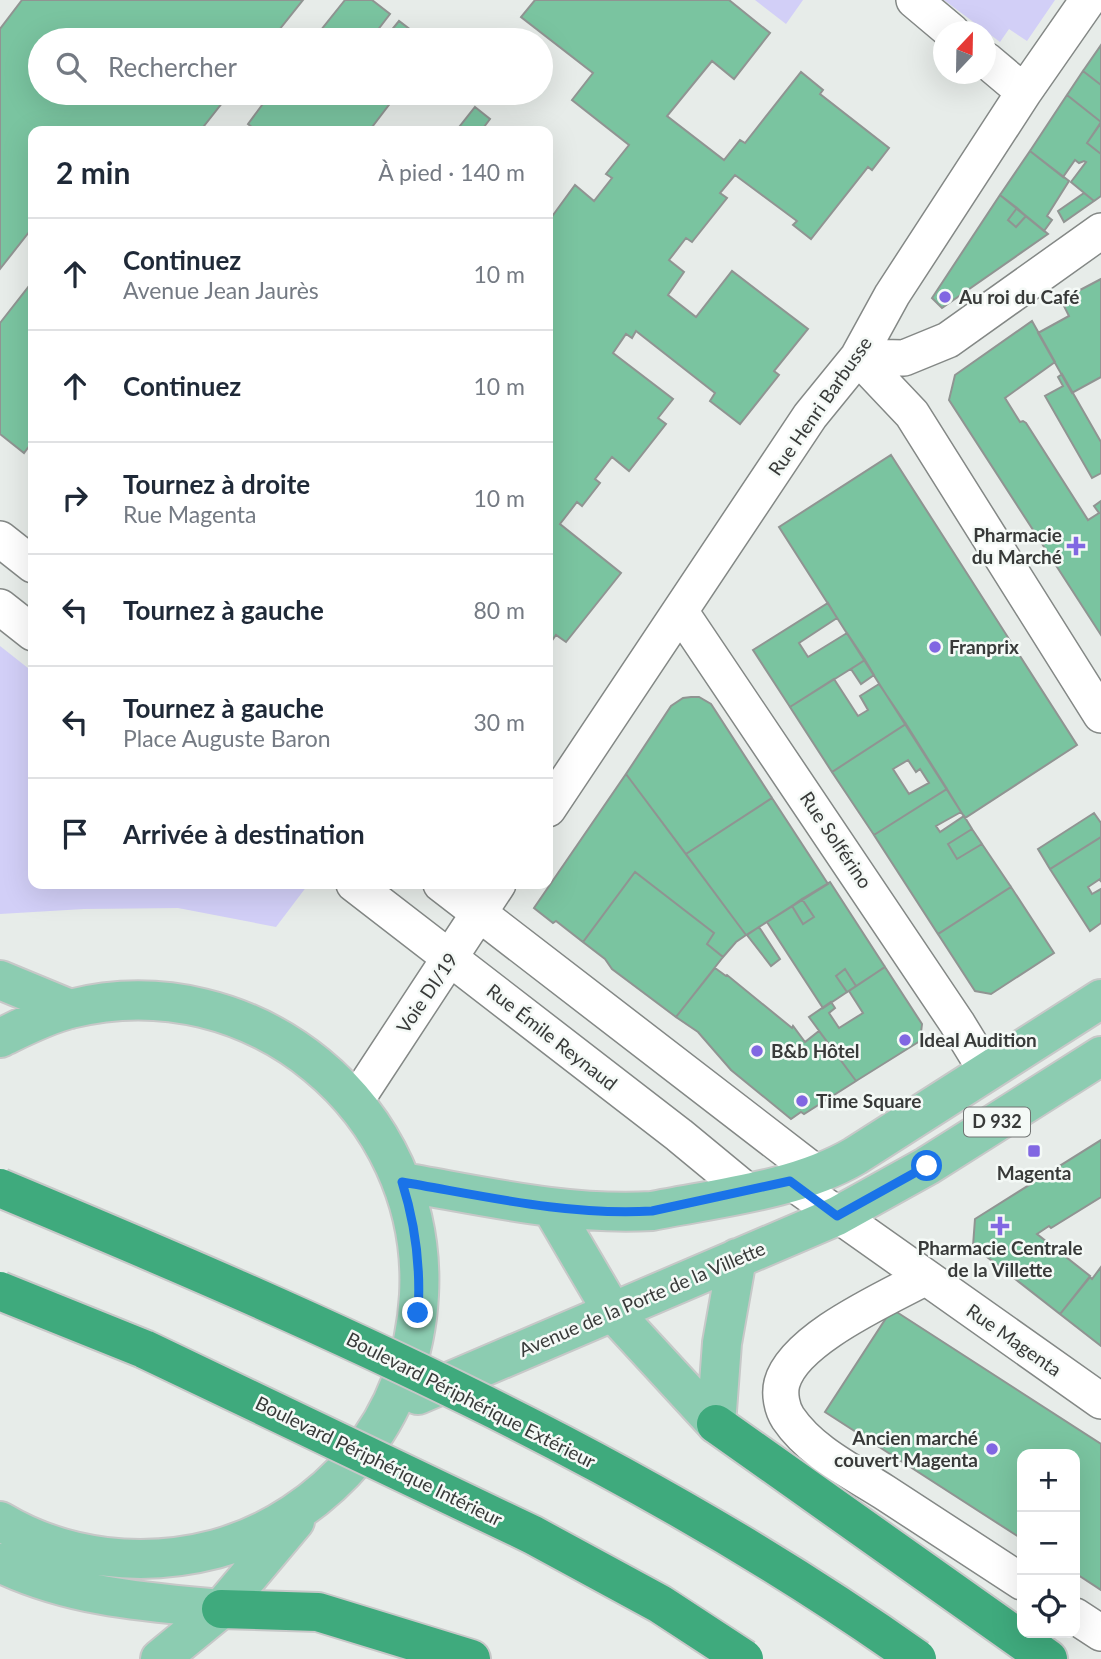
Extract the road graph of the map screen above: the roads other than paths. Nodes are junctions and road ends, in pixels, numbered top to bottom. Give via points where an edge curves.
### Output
1 (914, 0) edge
2 (1088, 0) edge
3 (939, 21) edge
4 (996, 69) edge
5 (1024, 92) junction
6 (1101, 231) edge
7 (858, 357) junction
8 (0, 539) edge
9 (28, 561) edge
10 (0, 607) edge
11 (681, 611) junction
12 (28, 629) edge
13 (1101, 715) edge
14 (553, 802) edge
15 (361, 889) edge
16 (448, 889) edge
17 (495, 889) edge
18 (480, 914) junction
19 (451, 958) junction
20 (0, 980) edge
21 (1101, 999) edge
22 (70, 1009) junction
23 (0, 1038) edge
24 (1101, 1056) edge
25 (987, 1072) junction
26 (355, 1101) junction
27 (803, 1177) junction
28 (402, 1182) junction
29 (0, 1188) edge
30 (748, 1192) junction
31 (551, 1207) junction
32 (837, 1216) junction
33 (737, 1258) junction
34 (924, 1278) junction
35 (0, 1291) edge
36 (612, 1311) junction
37 (1101, 1401) edge
38 (389, 1408) junction
39 (716, 1424) junction
40 (312, 1501) junction
41 (0, 1521) edge
42 (0, 1563) edge
43 (1017, 1579) edge
44 (221, 1609) junction
45 (1080, 1619) edge
46 (1101, 1633) edge
47 (160, 1659) edge
48 (471, 1659) edge
49 (744, 1659) edge
50 (917, 1659) edge
51 (1048, 1659) edge

1 - 3 street
2 - 5 street, Rue Henri Barbusse
4 - 5 street
5 - 7 street, Rue Henri Barbusse via 892,295
6 - 7 street via 948,340 904,359
7 - 11 street, Rue Henri Barbusse via 810,416
7 - 13 street via 912,414
8 - 9 street
10 - 12 street
11 - 14 street, Rue Henri Barbusse
11 - 25 street, Rue Solférino
15 - 19 street, Rue Émile Reynaud
16 - 18 street
17 - 18 street, Voie DI/19
18 - 19 street, Voie DI/19
18 - 27 street via 747,1118
19 - 26 street, Voie DI/19
19 - 30 street, Rue Émile Reynaud
20 - 22 main road
21 - 25 main road, D 932
22 - 23 main road
22 - 26 main road via 149,1000 226,1014 297,1049
24 - 32 main road, Avenue de la Porte de la Villette / D 932 via 927,1166
25 - 27 main road, D 932 via 840,1165
26 - 28 main road
27 - 30 main road
27 - 32 street, Rue Magenta
28 - 31 main road
28 - 38 main road via 418,1247 419,1302 403,1378
29 - 50 highway, Boulevard Périphérique Extérieur, bridge via 331,1330 555,1440 797,1579
30 - 31 main road via 652,1211
31 - 36 main road
32 - 33 main road, Avenue de la Porte de la Villette
32 - 34 street, Rue Magenta
33 - 36 main road, Avenue de la Porte de la Villette
33 - 39 main road via 722,1343
34 - 37 street, Rue Magenta
34 - 43 street via 806,1347 782,1383 781,1400 787,1417 817,1449
35 - 49 highway, Boulevard Périphérique Intérieur, bridge via 144,1349 533,1535 660,1604
36 - 38 main road, Avenue de la Porte de la Villette
36 - 39 main road
38 - 40 main road via 363,1449
39 - 51 highway
40 - 41 main road via 234,1544 146,1560 58,1547
40 - 44 main road
42 - 44 main road via 77,1591
44 - 47 main road
44 - 48 highway via 318,1612
45 - 46 street

